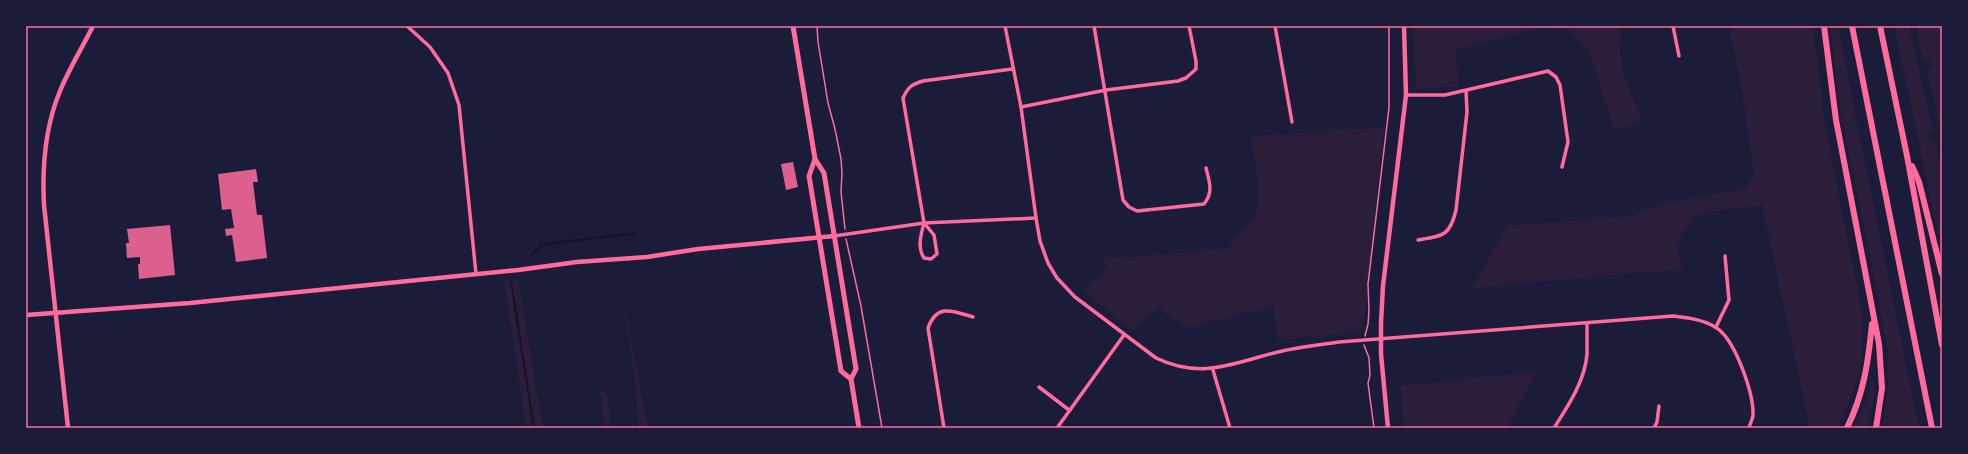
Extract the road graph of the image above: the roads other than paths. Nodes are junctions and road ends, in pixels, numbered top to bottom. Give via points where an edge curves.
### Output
1 (93, 26) edge
2 (407, 26) edge
3 (792, 26) edge
4 (1005, 26) edge
5 (1094, 26) edge
6 (1189, 26) edge
7 (1275, 26) edge
8 (1404, 26) edge
9 (1673, 26) edge
10 (1824, 26) edge
11 (1852, 26) edge
12 (1880, 26) edge
13 (1679, 56) dead end
14 (1012, 69) junction
15 (1106, 90) junction
16 (1466, 91) junction
17 (1406, 94) junction
18 (1020, 107) junction
19 (1292, 122) dead end
20 (1908, 156) junction
21 (815, 159) junction
22 (1562, 167) dead end
23 (1206, 168) dead end
24 (1036, 218) junction
25 (924, 223) junction
26 (834, 236) junction
27 (820, 237) junction
28 (1418, 240) dead end
29 (1725, 256) dead end
30 (476, 274) junction
31 (1942, 274) edge
32 (55, 312) junction
33 (26, 315) edge
34 (973, 317) dead end
35 (1873, 318) junction
36 (1586, 323) junction
37 (1716, 327) junction
38 (1124, 335) junction
39 (1381, 339) junction
40 (1942, 345) edge
41 (1213, 370) junction
42 (851, 380) junction
43 (1039, 387) dead end
44 (1659, 406) dead end
45 (1069, 410) junction
46 (68, 428) edge
47 (859, 428) edge
48 (944, 428) edge
49 (1057, 428) edge
50 (1230, 428) edge
51 (1388, 428) edge
52 (1554, 428) edge
53 (1654, 428) edge
54 (1749, 428) edge
55 (1847, 428) edge
56 (1876, 428) edge
57 (1932, 428) edge

1 - 32 street via 59,92 46,145 43,189
2 - 30 street via 430,47 448,73 459,105
3 - 21 main road
4 - 14 street
5 - 15 street
6 - 15 street via 1196,69 1186,78
7 - 19 street
8 - 17 street
9 - 13 street
10 - 35 highway via 1836,120
11 - 57 highway
12 - 20 highway
14 - 18 street
14 - 25 street via 923,81 907,89 904,98
15 - 18 street
15 - 23 street via 1123,200 1129,207 1136,211 1204,204 1211,191
16 - 17 street via 1445,95
16 - 22 street via 1548,71 1556,77 1560,85 1568,142
16 - 28 street via 1467,112 1453,223 1449,231 1439,237
17 - 39 street via 1383,286
18 - 24 street
20 - 31 highway via 1919,182
20 - 40 highway
21 - 26 main road via 824,173
21 - 27 main road via 809,176
24 - 25 street
24 - 38 street via 1044,251 1057,278 1075,297
25 - 25 street via 920,238 922,255 931,259 937,254 934,235
25 - 26 street
26 - 27 street
26 - 42 main road via 856,369
27 - 30 street
27 - 42 main road via 841,372
29 - 37 street via 1729,300
30 - 32 street via 190,303
32 - 33 street
32 - 46 street
34 - 48 street via 942,310 935,314 928,328
35 - 55 highway via 1863,390
35 - 56 highway via 1879,344 1882,377
36 - 37 street via 1673,316 1690,318
36 - 39 street
36 - 52 street via 1587,355 1584,371 1570,402
37 - 54 street via 1741,363 1753,416
38 - 41 street via 1170,365
38 - 45 street
39 - 41 street via 1290,349
39 - 51 street
41 - 50 street
42 - 47 main road
43 - 45 street
44 - 53 street
45 - 49 street

